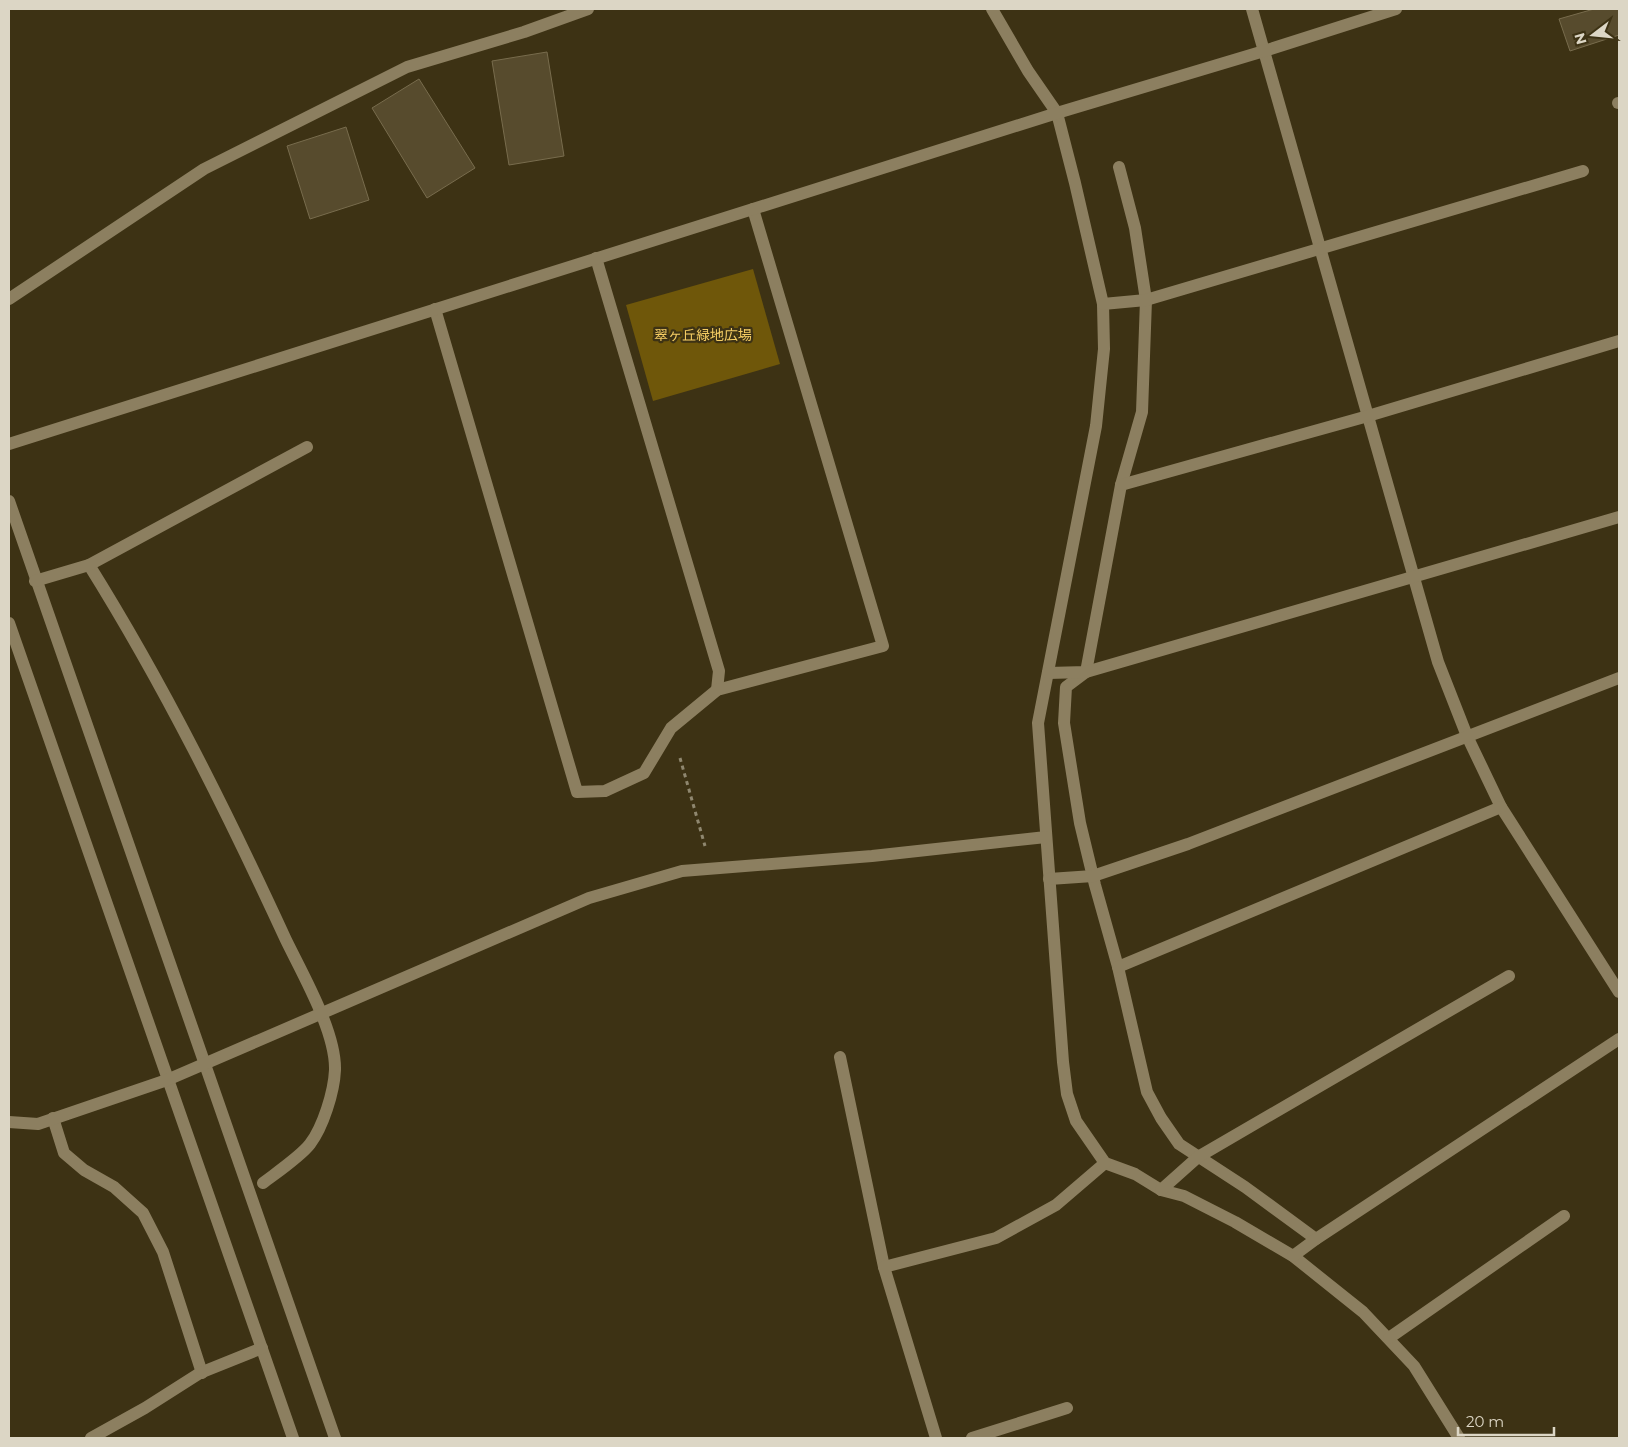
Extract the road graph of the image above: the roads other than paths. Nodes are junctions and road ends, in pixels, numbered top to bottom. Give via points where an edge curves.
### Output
1 (588, 9) edge
2 (992, 9) edge
3 (1252, 9) edge
4 (1396, 9) edge
5 (1264, 51) junction
6 (1057, 113) junction
7 (1119, 167) dead end
8 (1582, 171) dead end
9 (753, 209) junction
10 (1320, 248) junction
11 (596, 258) junction
12 (9, 299) edge
13 (1146, 300) junction
14 (1103, 304) junction
15 (435, 309) junction
16 (1619, 341) edge
17 (1368, 416) junction
18 (9, 444) edge
19 (307, 447) dead end
20 (1121, 485) junction
21 (9, 501) edge
22 (1619, 517) edge
23 (89, 565) junction
24 (1413, 577) junction
25 (35, 581) junction
26 (9, 623) edge
27 (1086, 672) junction
28 (1048, 673) junction
29 (1619, 678) edge
30 (718, 690) junction
31 (1467, 736) junction
32 (1501, 808) junction
33 (1046, 837) junction
34 (1093, 876) junction
35 (1049, 879) junction
36 (1118, 967) junction
37 (1509, 976) dead end
38 (1619, 992) edge
39 (321, 1014) junction
40 (1619, 1039) edge
41 (840, 1057) dead end
42 (205, 1064) junction
43 (167, 1080) junction
44 (53, 1118) junction
45 (9, 1122) edge
46 (1198, 1157) junction
47 (1105, 1163) junction
48 (263, 1183) dead end
49 (1161, 1190) junction
50 (1564, 1216) dead end
51 (1316, 1238) junction
52 (1293, 1256) junction
53 (884, 1267) junction
54 (1389, 1338) junction
55 (262, 1348) junction
56 (202, 1372) junction
57 (1067, 1408) dead end
58 (91, 1438) edge
59 (293, 1438) edge
60 (335, 1438) edge
61 (936, 1438) edge
62 (972, 1438) edge
63 (1459, 1438) edge

1 - 12 street via 407,67 204,169
2 - 6 street
3 - 5 street
4 - 5 street
5 - 6 street
5 - 10 street
6 - 9 street
6 - 14 street
7 - 13 street via 1135,228
8 - 10 street
9 - 11 street
9 - 30 street via 883,646
10 - 13 street
10 - 17 street
11 - 15 street
11 - 30 street via 719,671
13 - 14 street
13 - 20 street via 1142,412
14 - 28 street via 1104,349 1096,426
15 - 18 street
15 - 30 street via 577,792 605,791 644,773 671,728
16 - 17 street
17 - 20 street
17 - 24 street
19 - 23 street
20 - 27 street
21 - 25 street
22 - 24 street
23 - 25 street
23 - 39 street via 180,725 245,851
24 - 27 street
24 - 31 street via 1438,662
25 - 42 street
26 - 43 street
27 - 28 street
27 - 34 street via 1066,687 1064,723 1080,823
28 - 33 street via 1038,722
29 - 31 street
31 - 32 street
31 - 34 street via 1188,844
32 - 36 street
32 - 38 street
33 - 35 street
33 - 39 street via 872,856 682,871 589,898
34 - 35 street
34 - 36 street
35 - 47 street via 1067,1094 1076,1121
36 - 46 street via 1147,1092 1179,1144
37 - 46 street
39 - 42 street
39 - 48 street via 332,1045 335,1070 328,1109 310,1145
40 - 51 street
41 - 53 street
42 - 43 street
42 - 60 street
43 - 44 street
43 - 55 street
44 - 45 street via 38,1124
44 - 56 street via 64,1153 84,1170 114,1187 144,1213 163,1252
46 - 49 street
46 - 51 street
47 - 49 street via 1135,1174
47 - 53 street via 1056,1205 996,1238
49 - 52 street via 1184,1196
50 - 54 street
51 - 52 street
52 - 54 street via 1363,1312
53 - 61 street
54 - 63 street via 1414,1366
55 - 56 street
55 - 59 street
56 - 58 street
57 - 62 street

